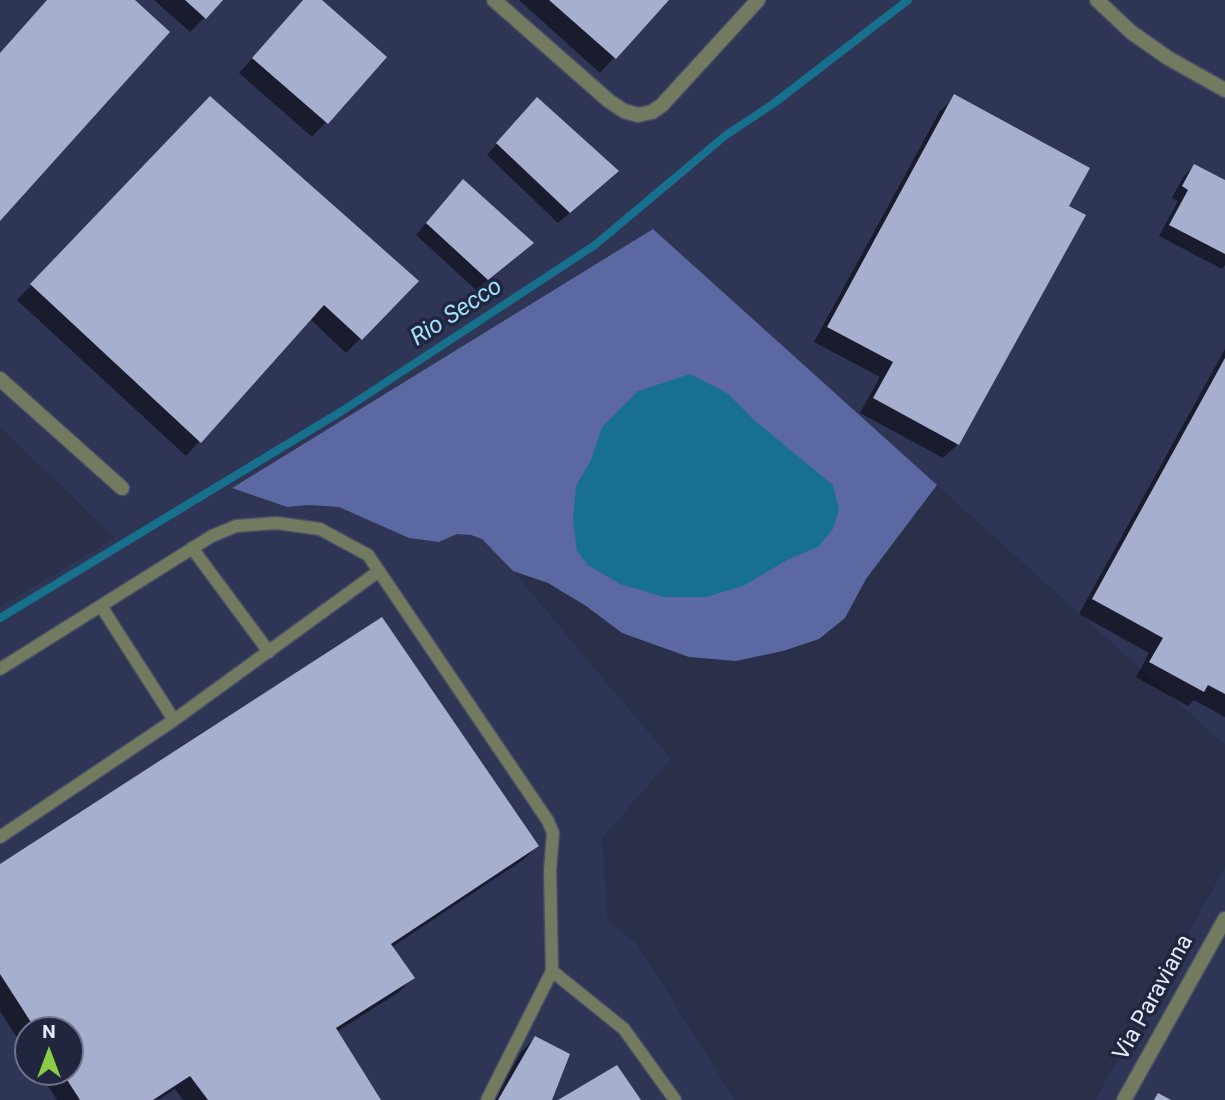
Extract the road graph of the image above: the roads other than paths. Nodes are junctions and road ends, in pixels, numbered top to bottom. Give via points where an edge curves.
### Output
1 (494, 0) edge
2 (758, 0) edge
3 (1097, 0) edge
4 (1225, 90) edge
5 (0, 379) edge
6 (122, 488) dead end
7 (192, 548) junction
8 (379, 571) junction
9 (101, 606) junction
10 (269, 652) junction
11 (0, 669) edge
12 (174, 720) junction
13 (0, 837) edge
14 (1225, 919) edge
15 (552, 971) junction
16 (486, 1100) edge
17 (675, 1100) edge
18 (1124, 1100) edge

1 - 2 street via 609,101 638,115 662,105
3 - 4 street via 1131,33
5 - 6 street
7 - 8 lane via 236,526 277,523 320,529 368,555
7 - 9 lane
7 - 10 lane
8 - 10 lane
8 - 15 lane via 548,821 553,840
9 - 11 lane
9 - 12 lane
10 - 12 lane
12 - 13 lane
14 - 18 street, Via Paraviana
15 - 16 lane
15 - 17 lane via 624,1029

